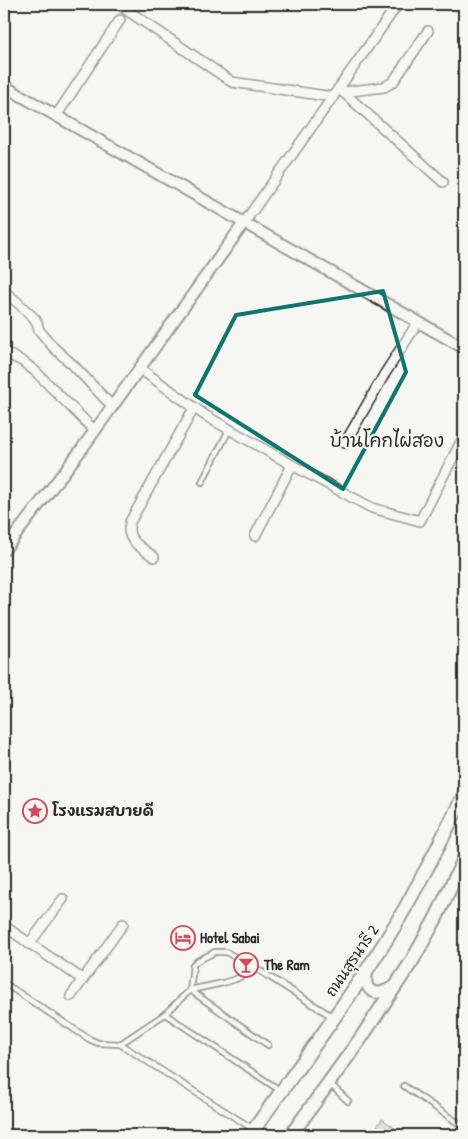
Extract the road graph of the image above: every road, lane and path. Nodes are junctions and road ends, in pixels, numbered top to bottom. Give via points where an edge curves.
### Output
1 (118, 4) edge
2 (398, 4) edge
3 (120, 20) dead end
4 (428, 31) dead end
5 (4, 86) edge
6 (338, 93) junction
7 (56, 116) junction
8 (442, 182) dead end
9 (244, 223) junction
10 (4, 291) edge
11 (418, 322) junction
12 (463, 344) edge
13 (4, 352) edge
14 (139, 368) junction
15 (112, 406) junction
16 (194, 408) junction
17 (95, 430) junction
18 (229, 430) junction
19 (464, 436) edge
20 (344, 443) dead end
21 (292, 466) junction
22 (202, 482) dead end
23 (255, 536) dead end
24 (4, 550) edge
25 (154, 557) dead end
26 (464, 795) edge
27 (464, 859) edge
28 (63, 899) dead end
29 (123, 924) dead end
30 (4, 926) edge
31 (29, 944) junction
32 (369, 967) junction
33 (257, 969) junction
34 (82, 980) junction
35 (4, 983) edge
36 (398, 983) junction
37 (190, 990) junction
38 (71, 996) dead end
39 (166, 1014) junction
40 (334, 1018) junction
41 (120, 1044) junction
42 (268, 1045) dead end
43 (328, 1083) junction
44 (404, 1086) dead end
45 (281, 1091) junction
46 (348, 1102) dead end
47 (464, 1127) edge
48 (252, 1132) edge
49 (291, 1135) edge

1 - 6 street via 232,82
2 - 6 street
3 - 7 street
4 - 6 street via 393,82 384,88
5 - 7 street
6 - 8 street
6 - 9 street
7 - 9 street
9 - 11 street
9 - 14 street
10 - 15 street via 35,319 39,330 53,347
11 - 12 street
11 - 20 street
13 - 17 street via 35,371
14 - 15 street
14 - 16 street
15 - 17 street
16 - 18 street
16 - 25 street via 130,522 131,538
17 - 24 street
18 - 21 street
18 - 22 lane
19 - 21 street via 420,521 372,508
21 - 23 street
26 - 32 main road, ถนนสุรนารี 2 via 405,909
27 - 36 main road via 436,918
28 - 31 street
29 - 34 street
30 - 31 street
31 - 34 street
32 - 36 street via 366,977 372,991 379,993
32 - 40 main road, ถนนสุรนารี 2
33 - 37 lane via 230,981
33 - 37 lane via 226,952 215,952 193,965
33 - 40 lane
34 - 38 street
35 - 41 lane via 89,1039 98,1043
36 - 43 main road
37 - 39 lane
37 - 42 lane
39 - 41 lane
39 - 45 lane
40 - 45 main road, ถนนสุรนารี 2
41 - 48 lane
43 - 46 lane
43 - 49 main road
44 - 47 lane
45 - 48 main road, ถนนสุรนารี 2

